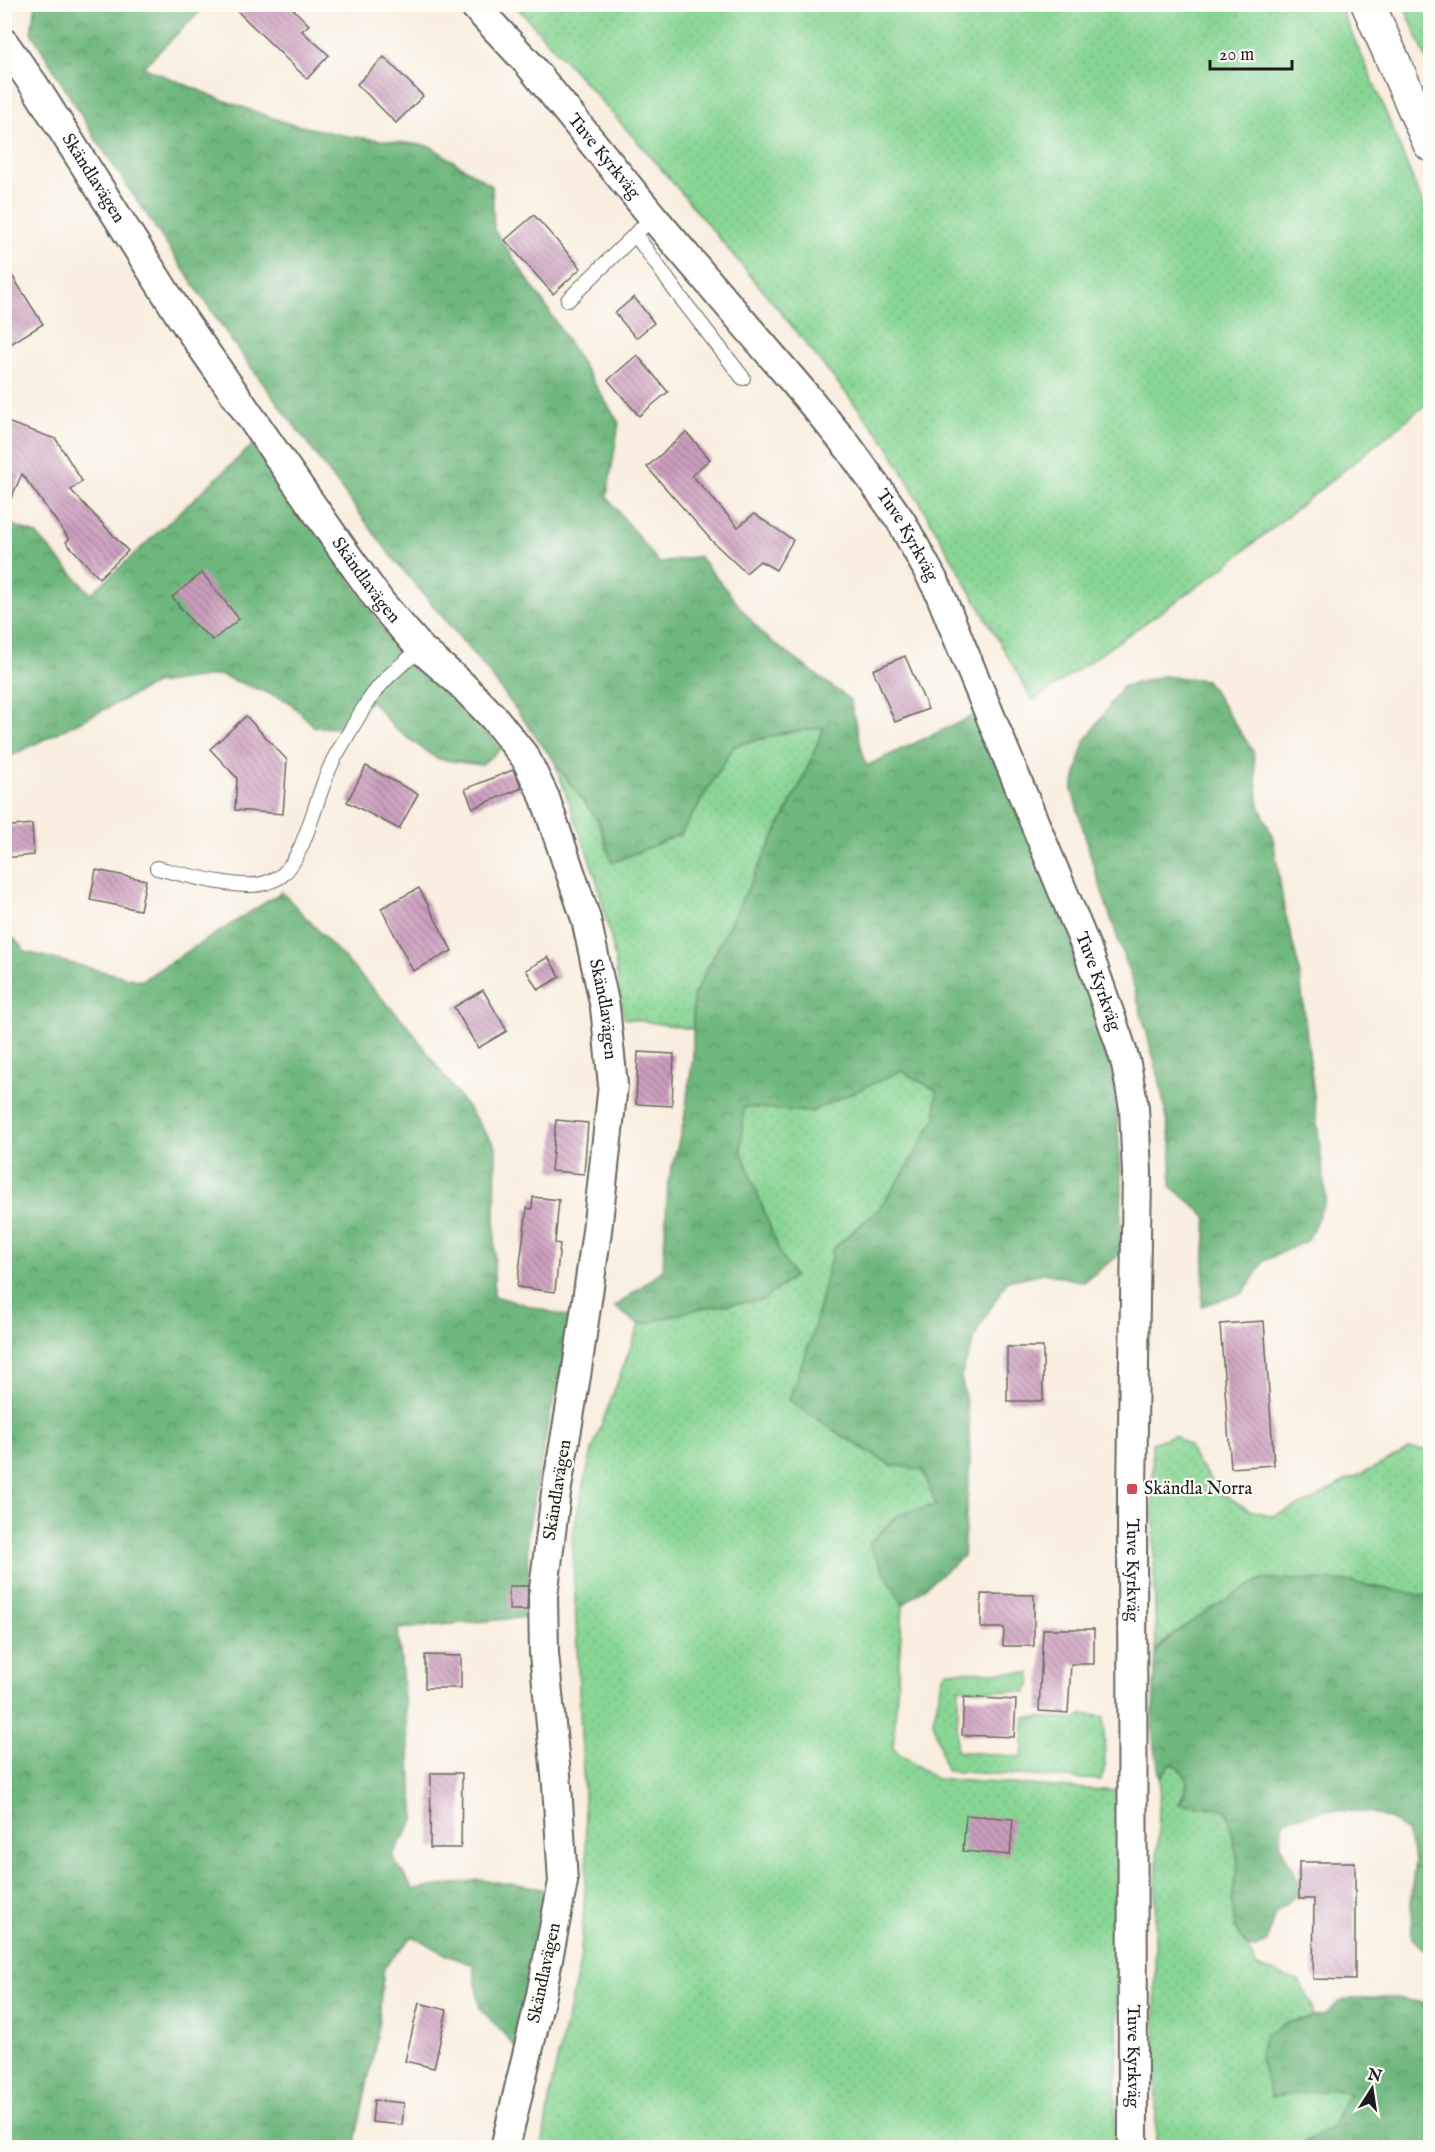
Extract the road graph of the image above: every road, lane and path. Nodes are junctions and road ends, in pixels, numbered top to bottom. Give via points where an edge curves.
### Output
1 (473, 4) edge
2 (1368, 4) edge
3 (4, 43) edge
4 (1431, 144) edge
5 (644, 226) junction
6 (568, 300) dead end
7 (742, 378) dead end
8 (421, 649) junction
9 (157, 868) dead end
10 (505, 2148) edge
11 (1133, 2148) edge

1 - 5 street, Tuve Kyrkväg via 527,62
2 - 4 main road
3 - 8 street, Skändlavägen via 243,410 374,594
5 - 6 lane
5 - 7 lane
5 - 11 street, Tuve Kyrkväg via 748,327 849,448 913,540 942,600 1084,942 1126,1064 1134,1108 1137,1173 1132,1490
8 - 9 lane via 375,693 340,748 305,835 281,876 263,884 239,884
8 - 10 street, Skändlavägen via 494,718 525,757 545,798 586,919 605,1007 613,1085 597,1231 543,1596 544,1654 563,1882

